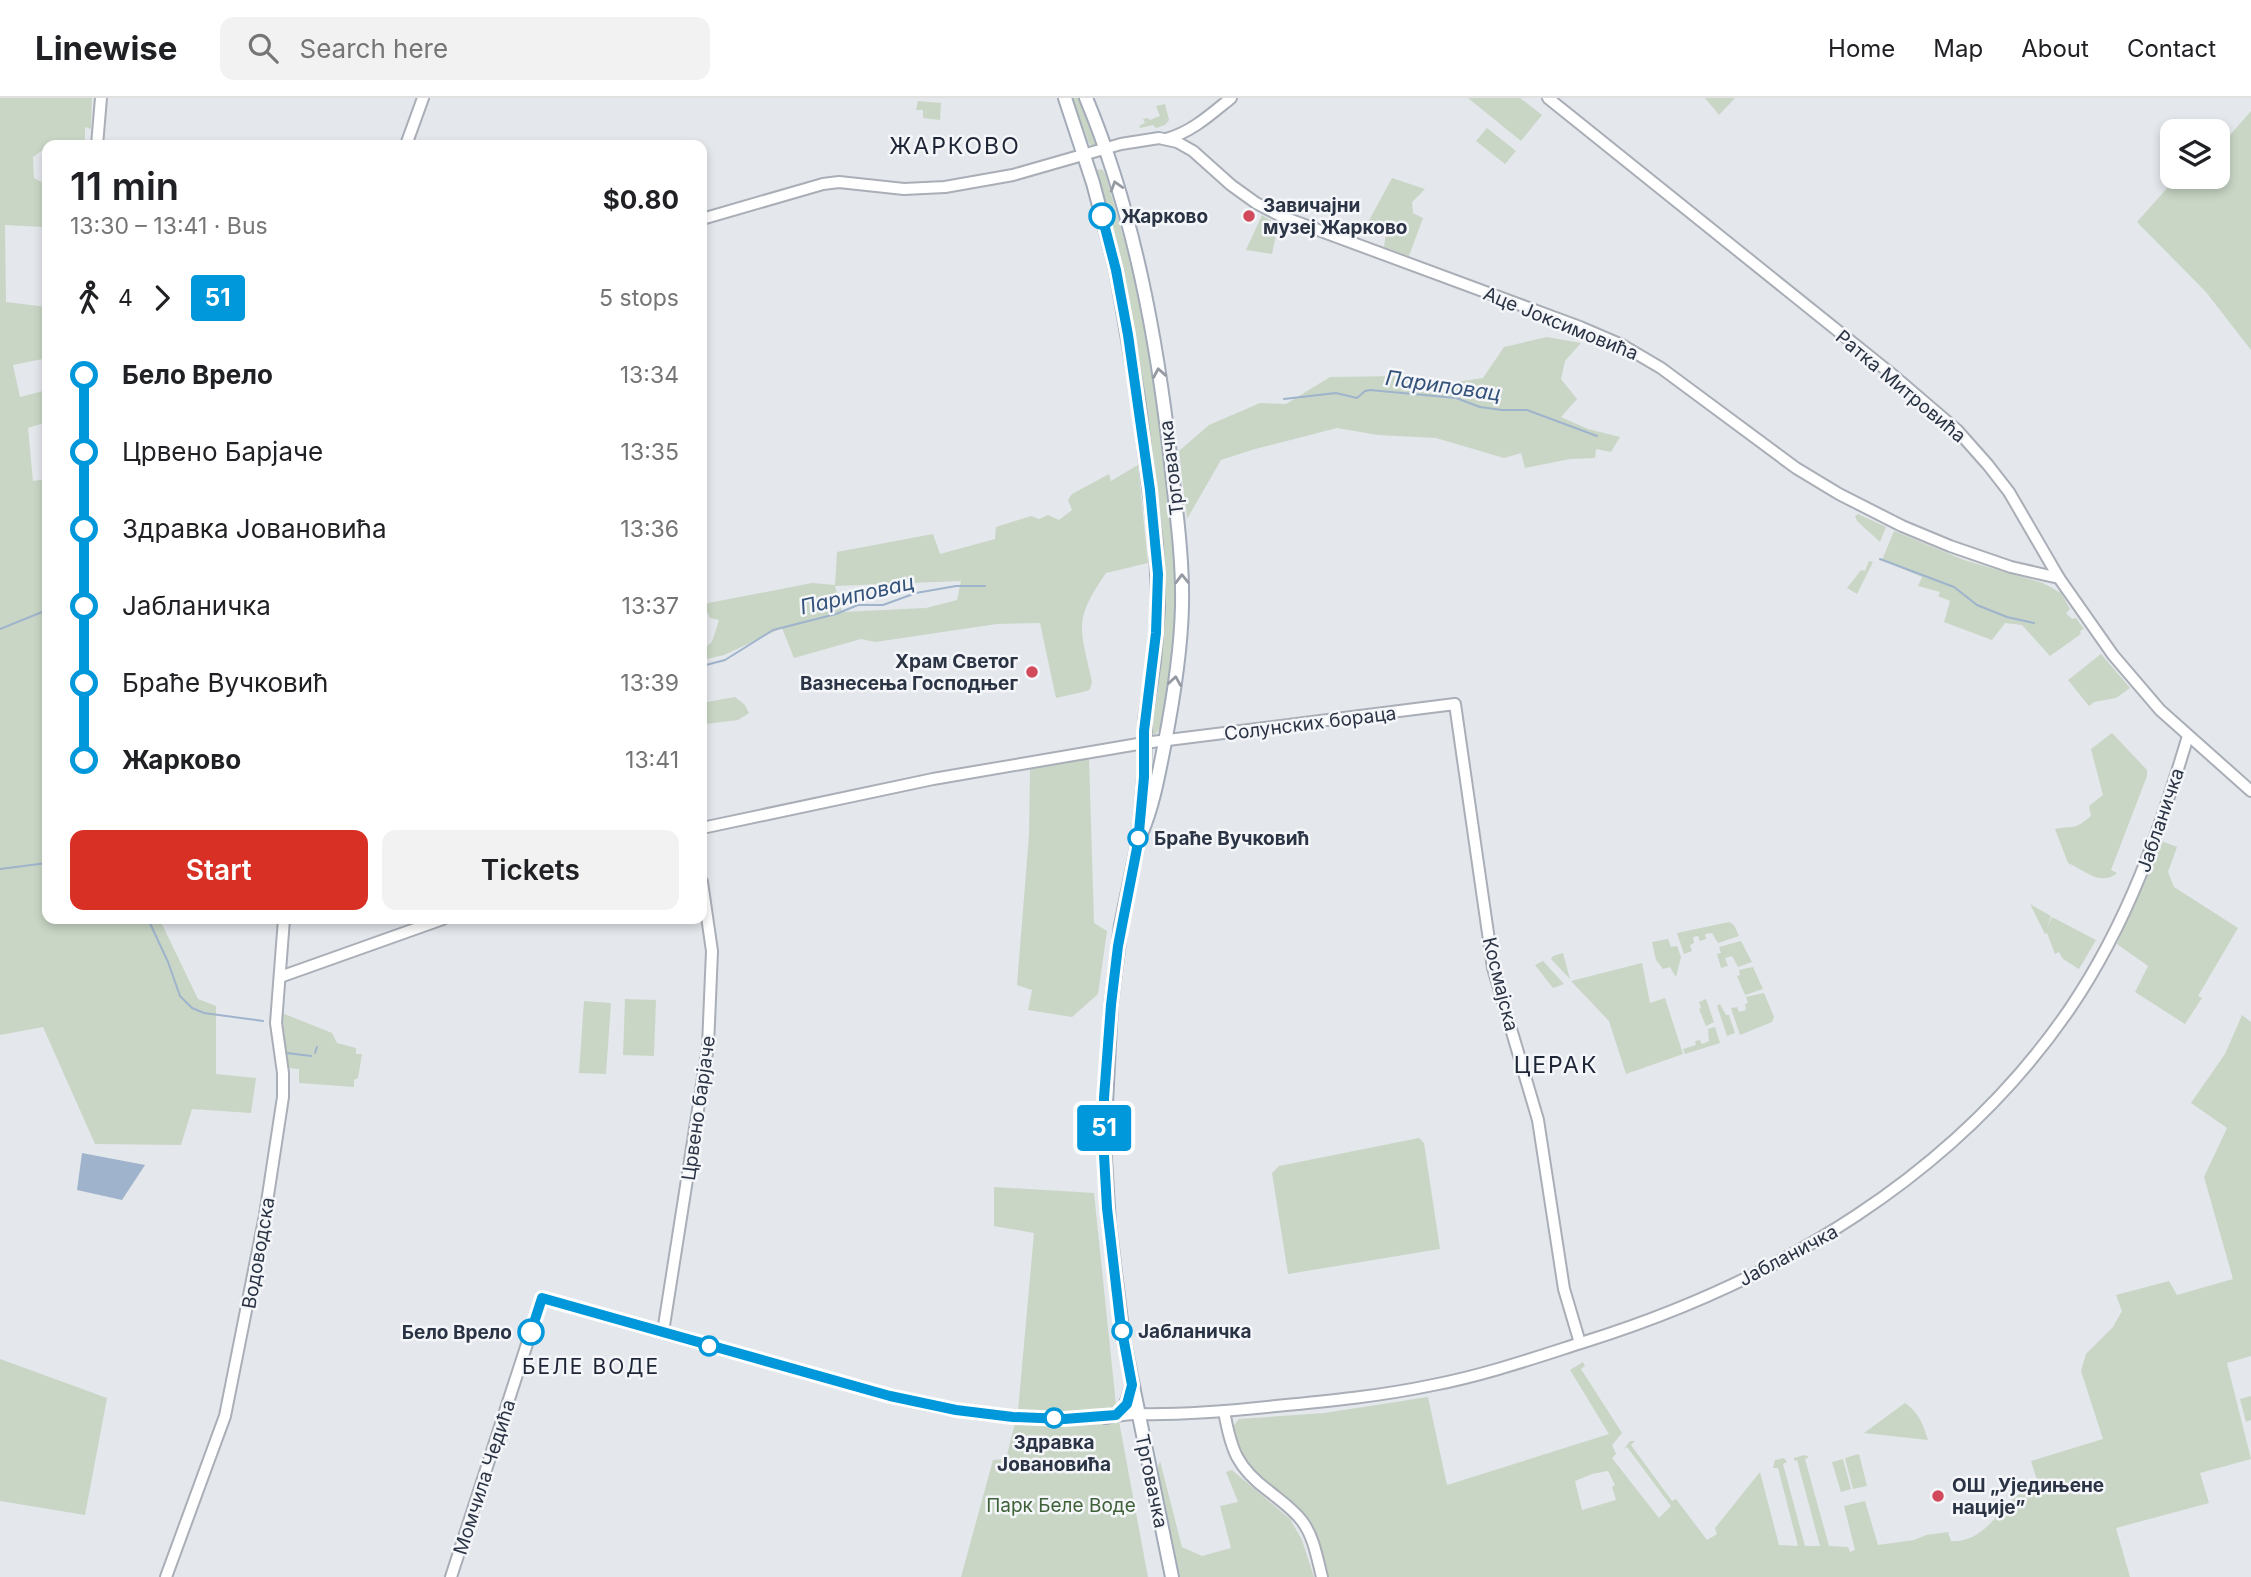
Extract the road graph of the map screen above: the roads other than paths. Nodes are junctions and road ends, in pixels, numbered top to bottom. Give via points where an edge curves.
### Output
1 (101, 98) edge
2 (423, 98) edge
3 (1065, 98) edge
4 (1086, 98) edge
5 (1231, 98) edge
6 (1548, 98) edge
7 (1187, 131) junction
8 (1150, 138) junction
9 (1166, 139) junction
10 (97, 140) edge
11 (408, 140) edge
12 (1105, 149) junction
13 (1085, 155) junction
14 (707, 218) edge
15 (2059, 578) junction
16 (1455, 704) joint
17 (2188, 736) junction
18 (1165, 740) junction
19 (1144, 743) junction
20 (2251, 792) edge
21 (707, 827) edge
22 (1138, 843) junction
23 (707, 917) edge
24 (282, 924) edge
25 (429, 924) edge
26 (280, 977) junction
27 (663, 1332) junction
28 (1580, 1343) junction
29 (1132, 1385) junction
30 (1224, 1411) junction
31 (1138, 1414) junction
32 (1106, 1417) junction
33 (166, 1577) edge
34 (451, 1577) edge
35 (1172, 1577) edge
36 (1322, 1577) edge

1 - 10 street
2 - 11 street
3 - 13 main road, Трговачка
4 - 12 main road, Трговачка
5 - 7 street
6 - 15 street, Ратка Митровића via 1948,421 2009,492
7 - 8 street
7 - 9 street
8 - 9 street, Аце Јоксимовића
8 - 12 street, Аце Јоксимовића
9 - 15 street, Аце Јоксимовића via 1193,152 1231,185 1283,217 1580,327 1635,352 1796,468 1878,514 1967,552
12 - 13 street, Аце Јоксимовића
18 -> 12 main road, Трговачка via 1181,620 1179,539 1161,382 1139,267
13 - 14 street, Аце Јоксимовића via 945,187 834,183
13 - 19 main road, Трговачка via 1116,270 1156,544 1156,633
15 - 17 street, Ратка Митровића via 2117,660
16 - 18 street, Солунских бораца
16 - 28 street, Космајска via 1493,968 1538,1120 1564,1289
17 - 20 street, Ратка Митровића
17 - 28 street, Јабланичка via 2148,860 2109,942 2057,1025 1978,1119 1883,1199 1787,1258 1686,1305
18 - 19 street, Солунских бораца
18 - 22 main road, Трговачка
19 - 21 street via 933,779
19 - 22 main road, Трговачка
22 - 29 main road, Трговачка via 1111,1005 1104,1134 1113,1262
23 - 27 street, Црвено барјаче via 712,951 708,1046
24 - 26 street, Водоводска
25 - 26 street
26 - 33 street, Водоводска via 276,1023 282,1106 239,1356 225,1416
27 - 32 street via 956,1410 1029,1418
27 - 34 street, Момчила Чедића via 542,1298
28 - 30 street, Јабланичка via 1517,1365 1429,1386 1345,1400
29 - 31 main road, Трговачка
29 - 32 main road via 1124,1410
30 - 31 street, Јабланичка
30 - 36 street via 1238,1461 1303,1522
31 - 32 street
31 - 35 main road, Трговачка

